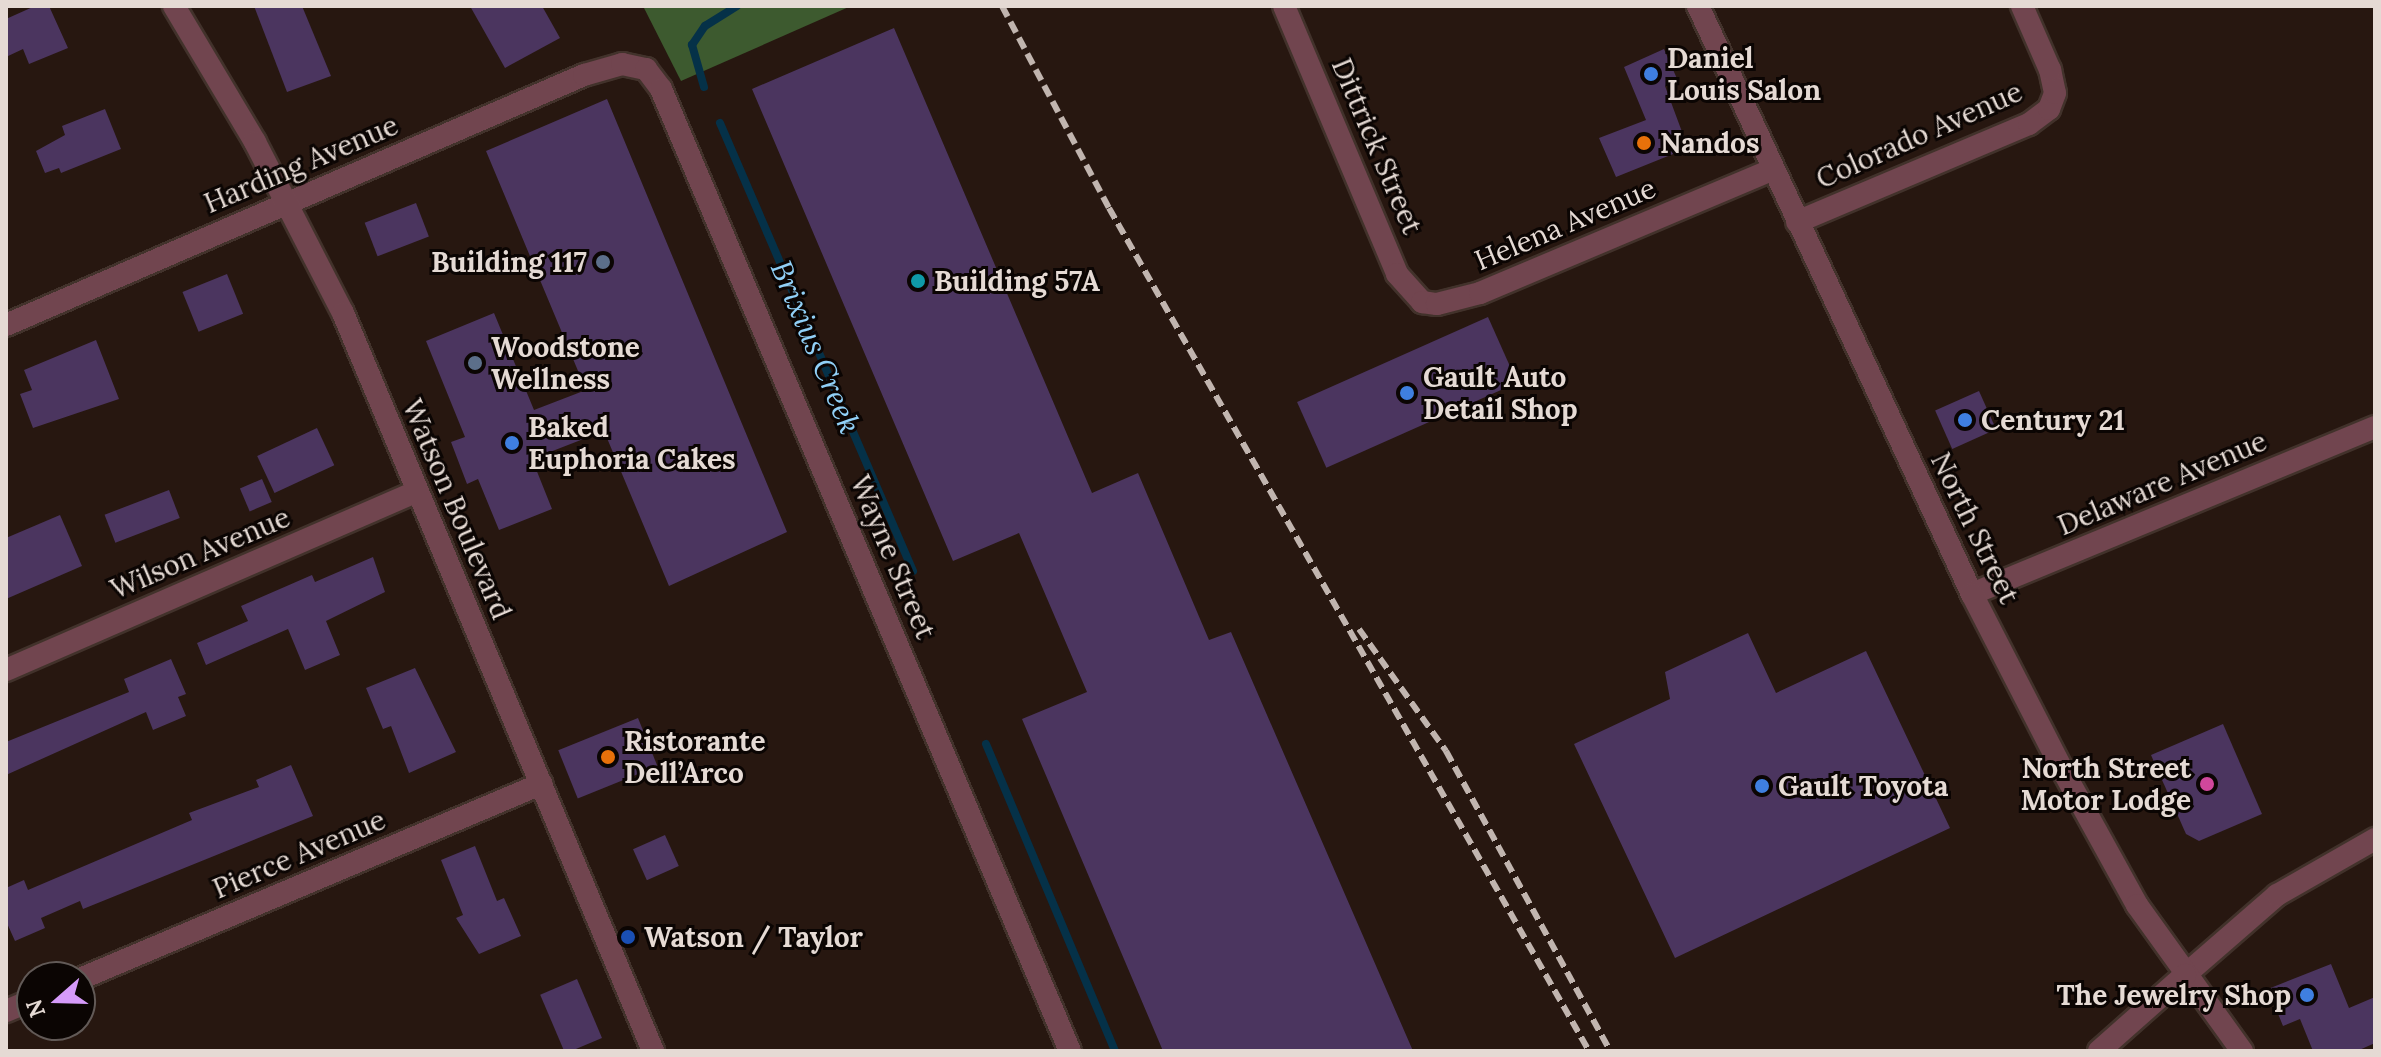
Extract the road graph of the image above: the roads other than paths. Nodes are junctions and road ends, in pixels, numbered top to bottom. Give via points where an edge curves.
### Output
1 (174, 6) edge
2 (1284, 6) edge
3 (1698, 6) edge
4 (2022, 6) edge
5 (622, 64) joint
6 (1773, 169) junction
7 (288, 202) junction
8 (1797, 222) junction
9 (1422, 302) joint
10 (6, 325) edge
11 (2375, 427) edge
12 (417, 491) junction
13 (1972, 594) junction
14 (6, 670) edge
15 (541, 784) junction
16 (2375, 839) edge
17 (96, 972) edge
18 (2185, 975) junction
19 (653, 1051) edge
20 (1070, 1051) edge
21 (2099, 1051) edge
22 (2242, 1051) edge

1 - 7 street, Watson Boulevard
2 - 9 street, Dittrick Street via 1397,274
3 - 6 street, North Street
4 - 8 street, Colorado Avenue via 2050,70 2055,93 2049,109 2029,124
5 - 7 street, Harding Avenue via 584,75
5 - 20 street, Wayne Street via 646,69 661,89
6 - 8 street, North Street
6 - 9 street, Helena Avenue via 1480,293 1437,304
7 - 10 street, Harding Avenue
7 - 12 street, Watson Boulevard via 343,313
8 - 13 street, North Street
11 - 13 street, Delaware Avenue
12 - 14 street, Wilson Avenue
12 - 15 street, Watson Boulevard
13 - 18 street, North Street via 2137,905
15 - 17 street, Pierce Avenue
15 - 19 street, Watson Boulevard
16 - 18 street via 2277,895
18 - 21 street
18 - 22 street, North Street

